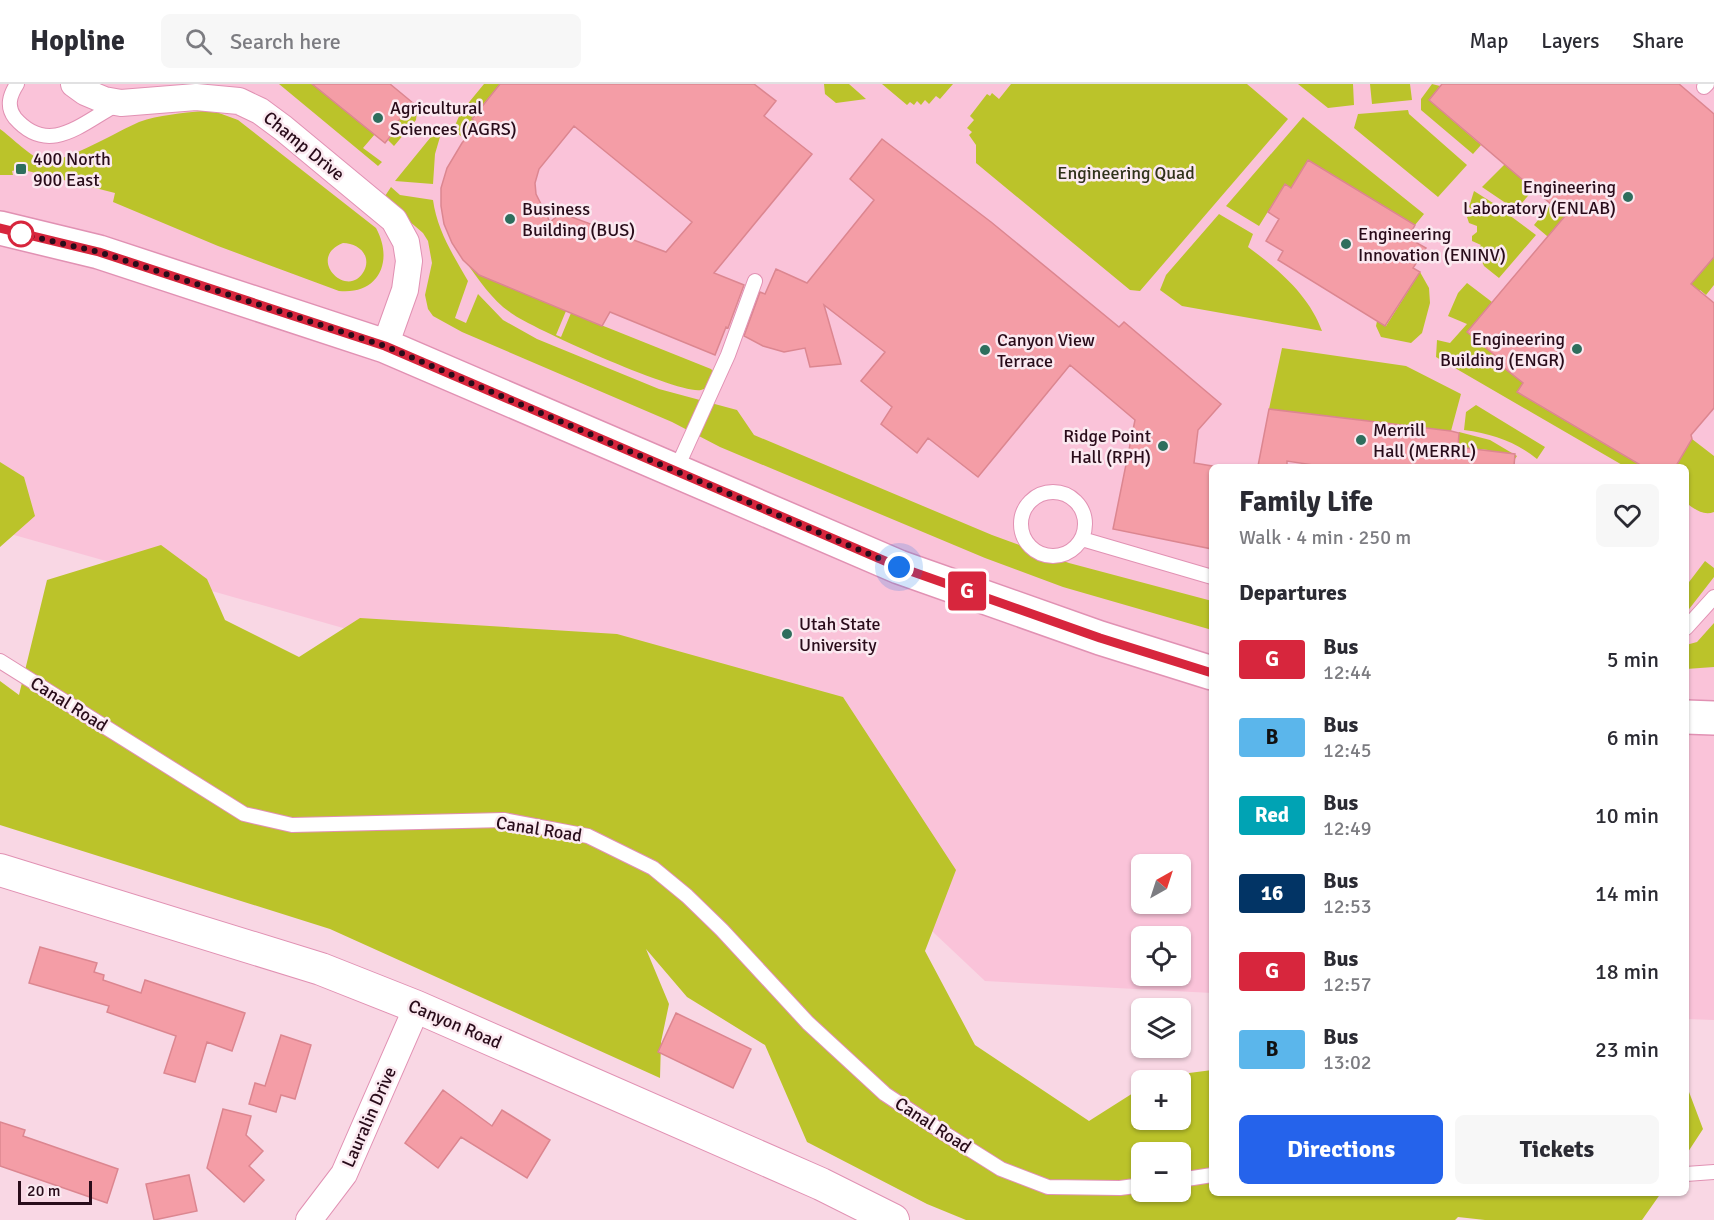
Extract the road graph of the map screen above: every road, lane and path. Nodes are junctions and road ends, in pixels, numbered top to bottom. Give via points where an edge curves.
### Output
1 (17, 84) edge
2 (74, 84) edge
3 (121, 103) junction
4 (0, 228) edge
5 (755, 280) dead end
6 (385, 346) junction
7 (675, 472) junction
8 (1082, 539) junction
9 (1209, 576) edge
10 (1714, 597) edge
11 (1689, 625) edge
12 (0, 661) edge
13 (1209, 671) edge
14 (1689, 717) edge
15 (1714, 718) edge
16 (0, 870) edge
17 (417, 1007) junction
18 (1714, 1172) edge
19 (1689, 1174) edge
20 (1209, 1175) edge
21 (1191, 1178) edge
22 (1131, 1186) edge
23 (309, 1220) edge
24 (893, 1220) edge

1 - 3 lane via 9,103 12,114 32,132 51,136 74,130
2 - 3 street, Champ Drive via 104,100
3 - 6 street, Champ Drive via 195,97 239,101 283,128 394,220 406,242 409,261 405,291
4 - 6 main road via 99,252
5 - 7 lane via 728,355
6 - 7 main road
7 - 13 main road via 899,567 1100,638
8 - 8 lane via 1083,513 1070,497 1050,492 1031,500 1025,508 1025,539 1040,553 1061,554
8 - 9 lane
10 - 11 lane
12 - 22 lane, Canal Road via 244,814 292,825 504,820 588,836 653,868 687,896 808,1023 885,1094 947,1135 1001,1169 1048,1187
14 - 15 main road
16 - 17 street, Canyon Road via 321,969
17 - 23 street, Lauralin Drive via 344,1174
17 - 24 street, Canyon Road via 821,1184
18 - 19 lane
20 - 21 lane

